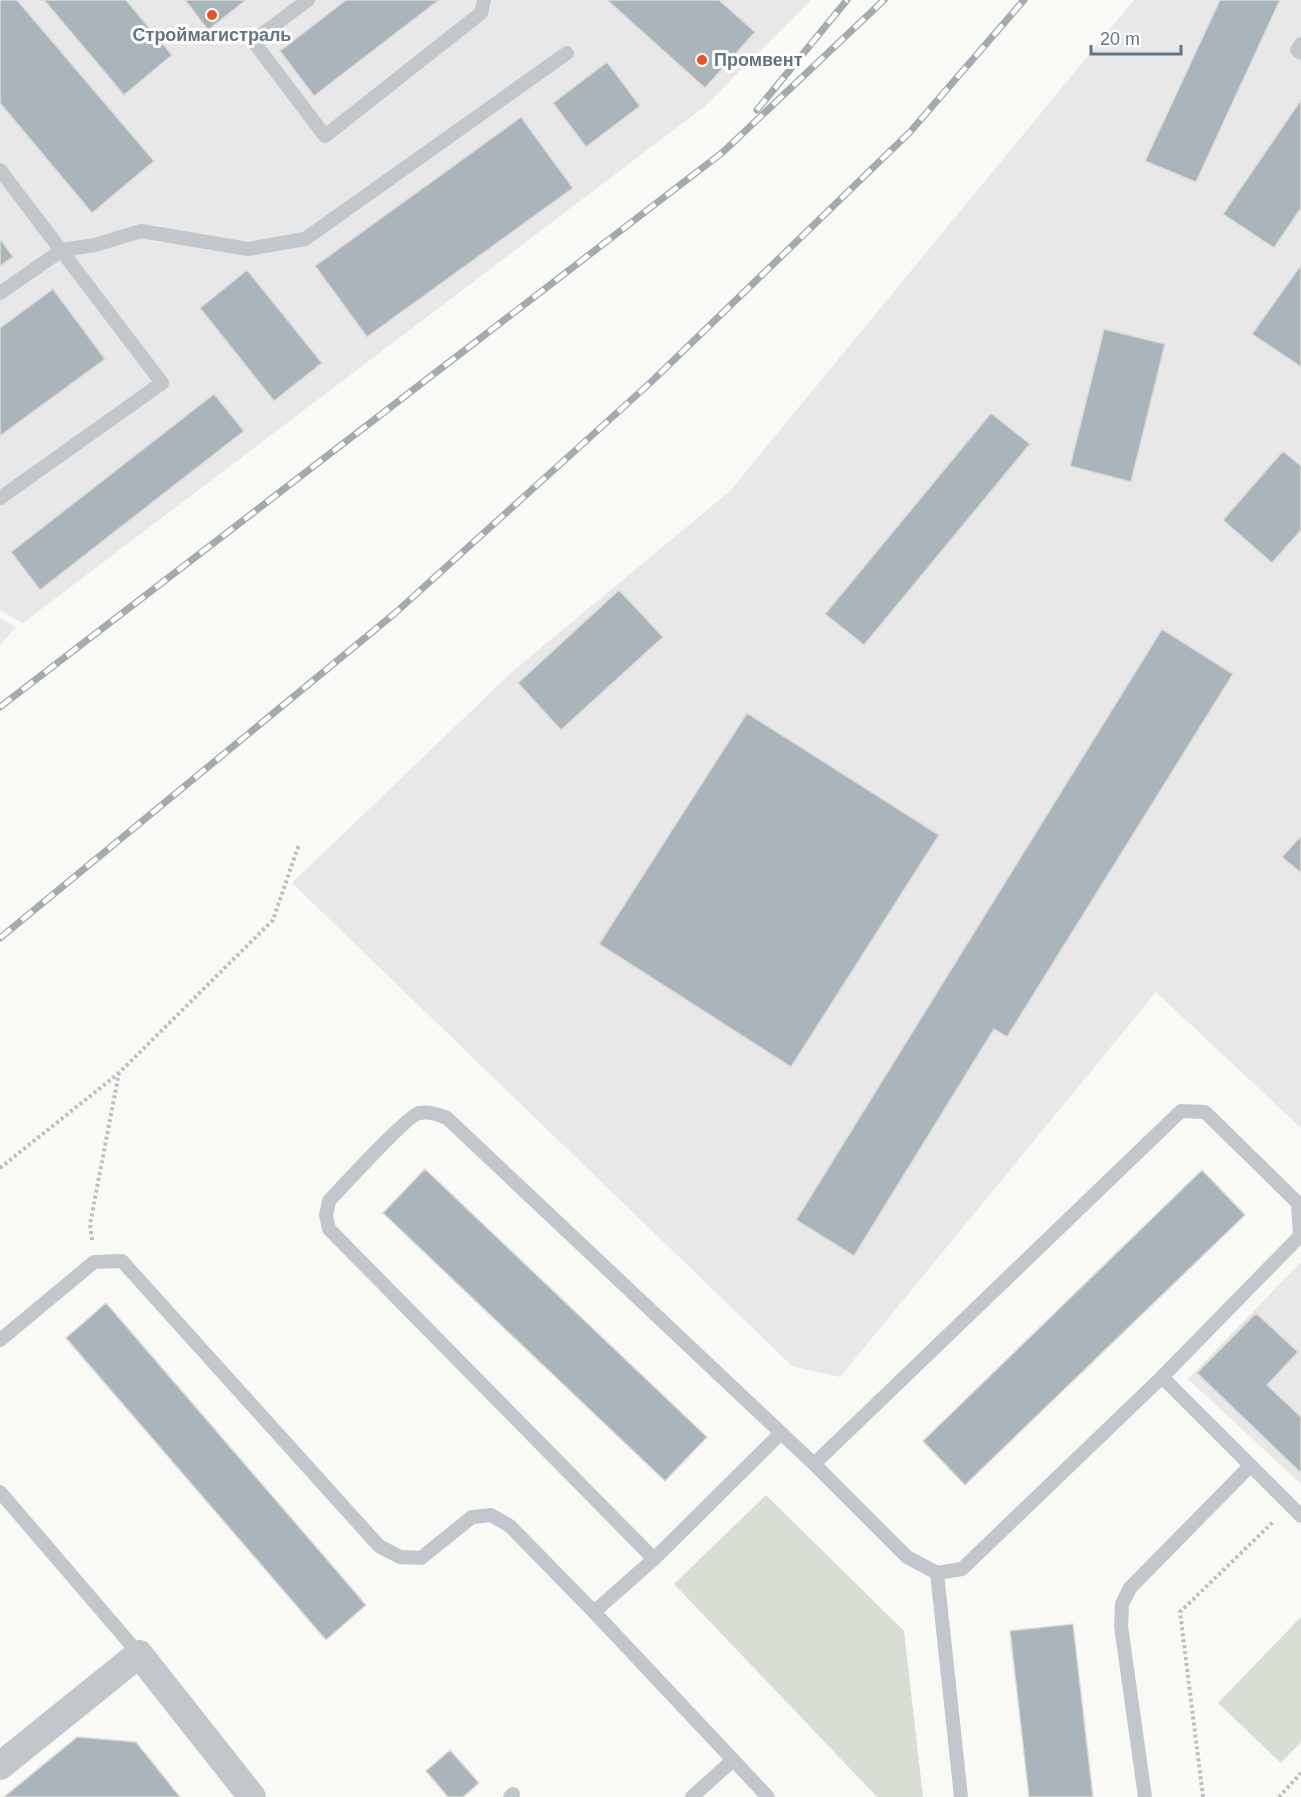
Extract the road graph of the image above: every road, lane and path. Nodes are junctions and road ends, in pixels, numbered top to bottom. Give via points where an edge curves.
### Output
1 (308, 0) edge
2 (484, 0) edge
3 (1301, 44) edge
4 (567, 53) dead end
5 (1301, 53) edge
6 (2, 177) edge
7 (62, 250) junction
8 (0, 293) edge
9 (0, 498) edge
10 (299, 844) dead end
11 (119, 1073) junction
12 (0, 1168) edge
13 (94, 1262) junction
14 (0, 1340) edge
15 (1162, 1377) junction
16 (781, 1433) junction
17 (814, 1464) junction
18 (1250, 1466) junction
19 (0, 1492) edge
20 (1290, 1506) junction
21 (1301, 1516) edge
22 (654, 1559) junction
23 (937, 1573) junction
24 (594, 1612) junction
25 (139, 1654) junction
26 (733, 1760) junction
27 (0, 1766) edge
28 (1301, 1773) edge
29 (252, 1797) edge
30 (693, 1797) edge
31 (768, 1797) edge
32 (961, 1797) edge
33 (1145, 1797) edge
34 (1203, 1797) edge
35 (1279, 1797) edge

1 - 2 lane via 253,41 325,136 482,13
3 - 5 lane via 1297,50
4 - 7 lane via 305,239 248,249 141,231
6 - 7 lane
7 - 8 lane
7 - 9 lane via 162,383
10 - 11 path via 273,920
11 - 12 path
11 - 13 path via 90,1224
13 - 14 lane
13 - 24 lane via 122,1261 379,1546 400,1557 421,1558 472,1517 491,1515 510,1526
15 - 17 lane via 1300,1236 1298,1203 1205,1112 1181,1111
15 - 18 lane
15 - 23 lane via 962,1569
16 - 17 lane
16 - 22 lane
16 - 22 lane via 447,1118 417,1113 400,1128 329,1201 329,1229
17 - 23 lane via 907,1557
18 - 20 lane
18 - 33 lane via 1131,1588 1122,1604 1121,1626
19 - 25 lane
20 - 21 lane
20 - 34 path via 1180,1612
22 - 24 lane
23 - 32 lane
24 - 26 lane
25 - 27 street
25 - 29 street
26 - 30 lane
26 - 31 lane
28 - 35 path

